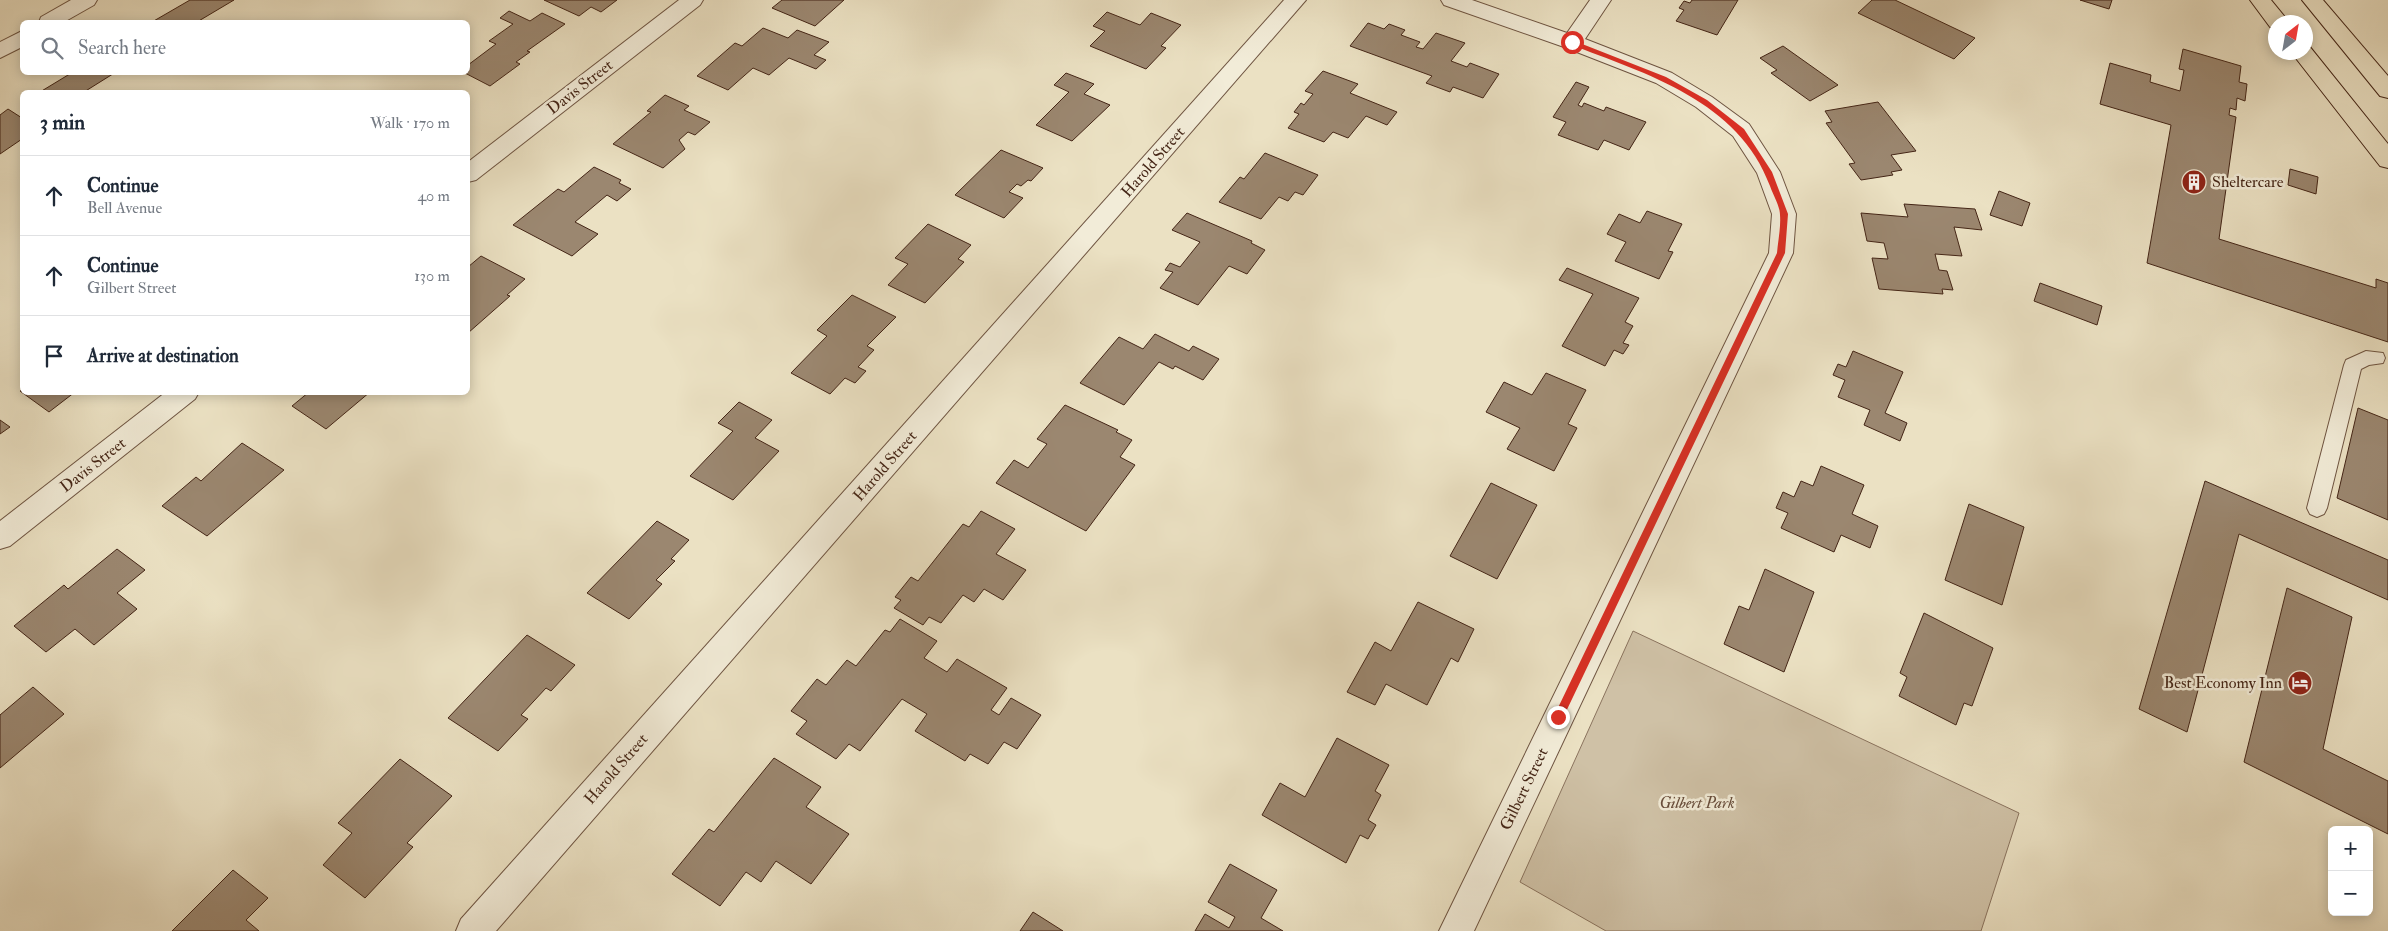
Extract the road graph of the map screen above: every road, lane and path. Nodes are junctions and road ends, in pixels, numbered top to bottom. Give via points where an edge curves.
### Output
1 (87, 0) edge
2 (693, 0) edge
3 (1296, 0) edge
4 (1451, 0) edge
5 (1601, 0) edge
6 (2260, 0) edge
7 (2312, 0) edge
8 (2272, 15) edge
9 (52, 20) edge
10 (20, 39) edge
11 (1572, 42) junction
12 (0, 51) edge
13 (2308, 60) edge
14 (2388, 91) edge
15 (2388, 160) edge
16 (470, 172) edge
17 (2376, 358) dead end
18 (182, 395) edge
19 (2317, 508) dead end
20 (0, 537) edge
21 (473, 931) edge
22 (1456, 931) edge

1 - 9 street
2 - 16 street, Davis Street
3 - 21 street, Harold Street
4 - 11 street
5 - 11 street
6 - 8 main road
7 - 14 main road
10 - 12 street
11 - 22 street, Gilbert Street via 1664,78 1741,130 1768,172 1784,214 1781,253
13 - 15 main road
17 - 19 lane via 2366,358 2353,366
18 - 20 street, Davis Street

